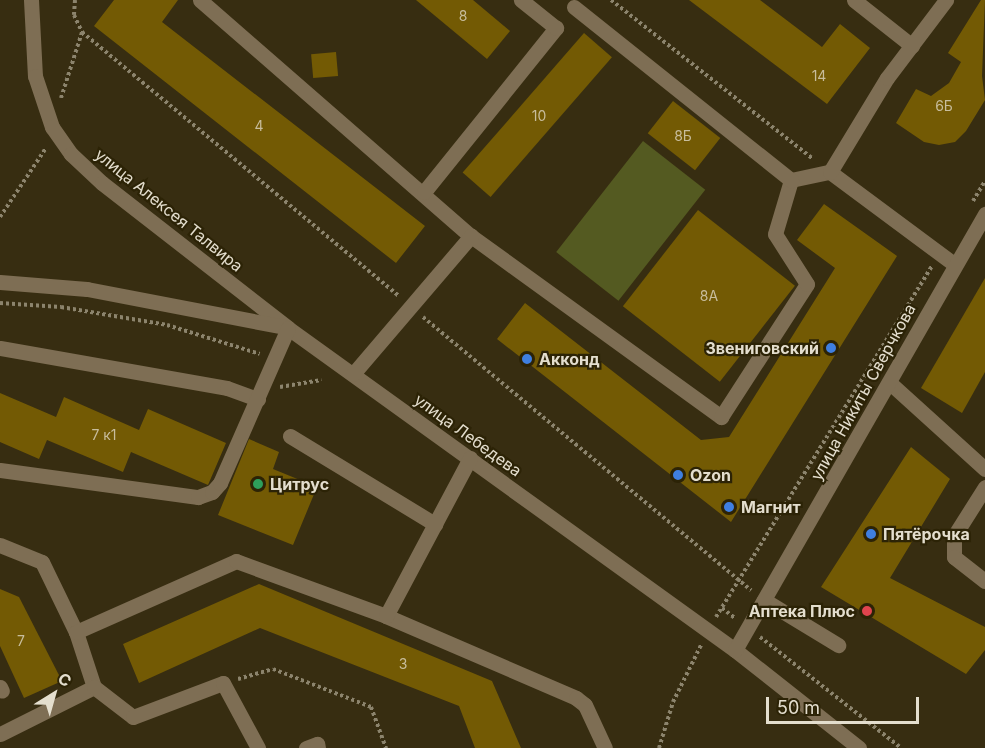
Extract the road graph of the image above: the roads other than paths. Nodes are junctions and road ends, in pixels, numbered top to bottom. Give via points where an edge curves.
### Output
1 (31, 0) edge
2 (200, 0) edge
3 (521, 0) edge
4 (854, 0) edge
5 (946, 0) edge
6 (573, 4) edge
7 (556, 28) junction
8 (912, 46) junction
9 (830, 172) junction
10 (791, 180) junction
11 (424, 192) junction
12 (985, 214) edge
13 (471, 236) junction
14 (954, 264) junction
15 (0, 282) edge
16 (288, 328) junction
17 (0, 348) edge
18 (353, 374) junction
19 (890, 383) junction
20 (260, 394) junction
21 (290, 436) dead end
22 (470, 458) junction
23 (985, 469) edge
24 (0, 470) edge
25 (985, 487) edge
26 (435, 525) junction
27 (0, 545) edge
28 (985, 581) edge
29 (764, 600) junction
30 (386, 616) junction
31 (76, 632) junction
32 (838, 645) dead end
33 (735, 650) junction
34 (94, 687) junction
35 (0, 734) edge
36 (258, 748) edge
37 (306, 748) edge
38 (318, 748) edge
39 (605, 748) edge
40 (859, 748) edge

1 - 16 street, улица Алексея Талвира via 35,76 52,127 71,154 102,183
2 - 11 street
3 - 7 street
4 - 8 street
5 - 8 street
6 - 7 street
6 - 10 street
7 - 11 street
8 - 9 street via 887,78
9 - 10 street
9 - 14 street
10 - 13 street via 775,234 807,284 721,417
11 - 13 street
12 - 14 street, улица Никиты Сверчкова
13 - 18 street
14 - 19 street, улица Никиты Сверчкова
15 - 16 street, улица Лебедева via 87,289
16 - 18 street, улица Лебедева
16 - 20 street
17 - 20 street
18 - 22 street, улица Лебедева
19 - 23 street
19 - 29 street, улица Никиты Сверчкова
20 - 24 street via 220,483 212,492 198,497
21 - 26 street
22 - 26 street
22 - 33 street, улица Лебедева
25 - 28 street via 954,536 954,557
26 - 30 street
27 - 31 street via 42,562
29 - 32 street
29 - 33 street, улица Никиты Сверчкова
30 - 31 street via 236,561
30 - 39 street via 576,698 585,705
31 - 34 street
33 - 40 street, улица Лебедева
34 - 35 street
34 - 36 street via 134,717 223,683
37 - 38 street via 316,744

